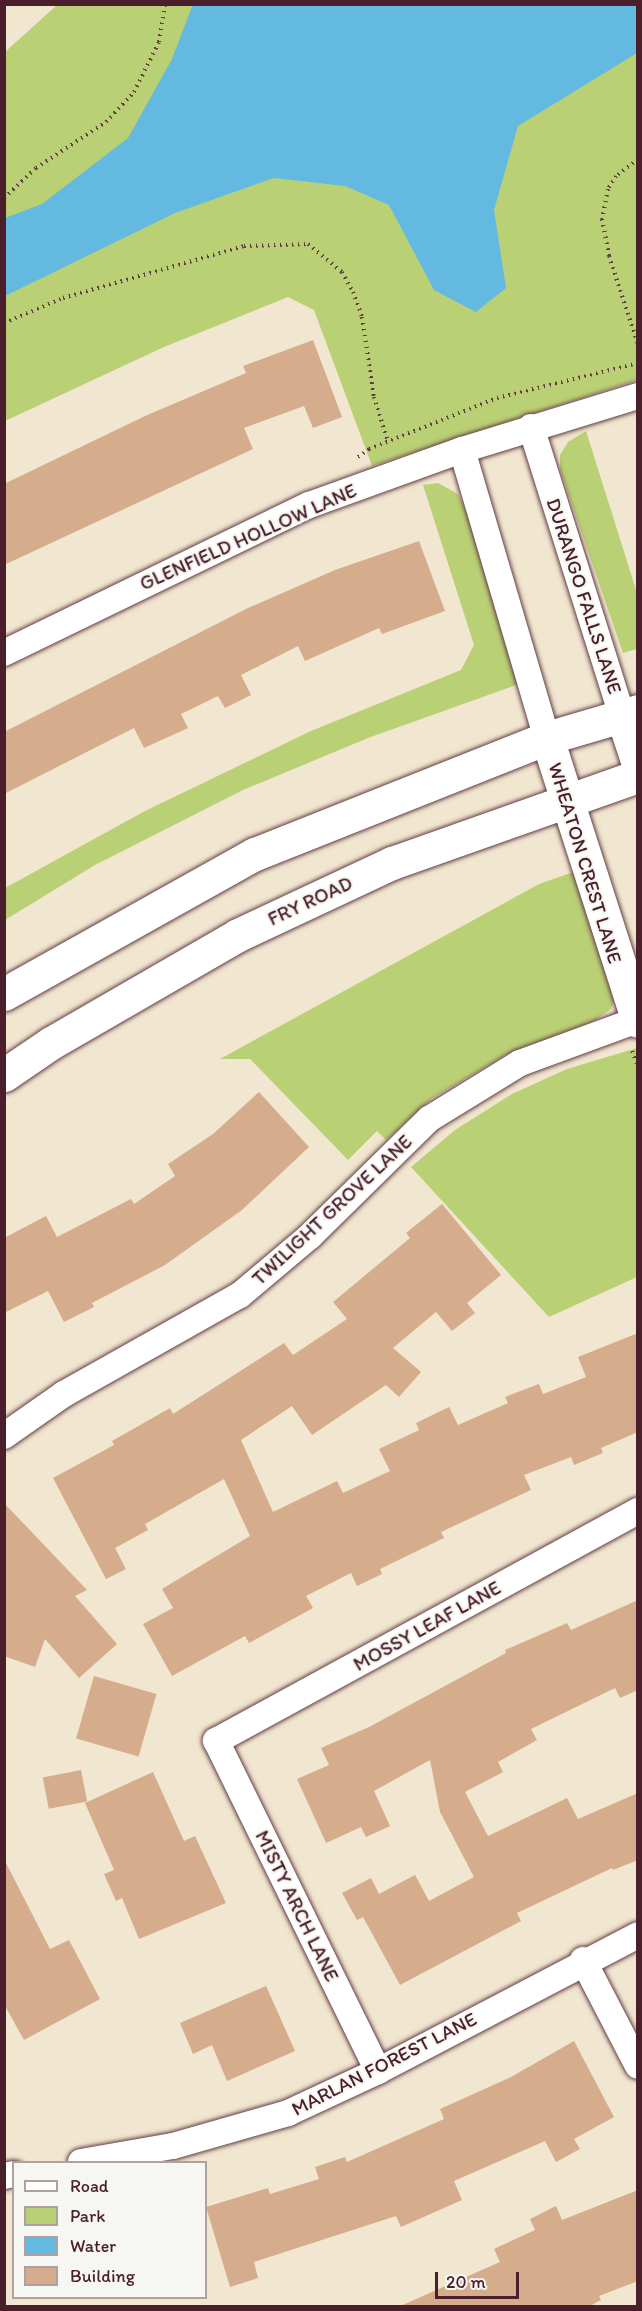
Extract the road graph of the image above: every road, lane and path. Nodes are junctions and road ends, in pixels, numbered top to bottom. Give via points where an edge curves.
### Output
1 (165, 4) edge
2 (638, 159) edge
3 (4, 198) edge
4 (4, 323) edge
5 (638, 344) edge
6 (638, 363) edge
7 (638, 396) edge
8 (531, 427) junction
9 (388, 442) junction
10 (462, 450) junction
11 (354, 460) dead end
12 (4, 653) edge
13 (630, 713) edge
14 (547, 738) junction
15 (638, 764) edge
16 (638, 776) edge
17 (566, 800) junction
18 (4, 994) edge
19 (636, 1021) edge
20 (634, 1057) dead end
21 (638, 1067) edge
22 (4, 1075) edge
23 (4, 1436) edge
24 (638, 1512) edge
25 (216, 1741) joint
26 (638, 1935) edge
27 (583, 1960) junction
28 (638, 2066) edge
29 (378, 2071) junction
30 (92, 2161) edge

1 - 3 path via 159,42 134,92 106,122 36,168
2 - 5 path via 616,176 608,189 602,219 609,256
4 - 9 path via 63,298 244,246 308,244 342,272 353,292 363,317 374,397
6 - 9 path via 497,398
7 - 8 street, GLENFIELD HOLLOW LANE
8 - 10 street, GLENFIELD HOLLOW LANE
8 - 13 street, DURANGO FALLS LANE
9 - 11 path
10 - 12 street, GLENFIELD HOLLOW LANE via 309,505
10 - 14 street
13 - 14 main road
13 - 15 main road, DURANGO FALLS LANE
14 - 17 main road, WHEATON CREST LANE
14 - 18 main road via 255,854
16 - 17 main road, FRY ROAD
17 - 19 main road, WHEATON CREST LANE
17 - 22 main road, FRY ROAD via 392,863 238,935 51,1043
19 - 23 street, TWILIGHT GROVE LANE via 520,1063 429,1119 310,1236 240,1295 64,1394
20 - 21 path
24 - 25 street, MOSSY LEAF LANE
25 - 29 street, MISTY ARCH LANE
26 - 27 street, MARLAN FOREST LANE
27 - 28 street
27 - 29 street, MARLAN FOREST LANE
29 - 30 street, MARLAN FOREST LANE via 288,2113 173,2146

